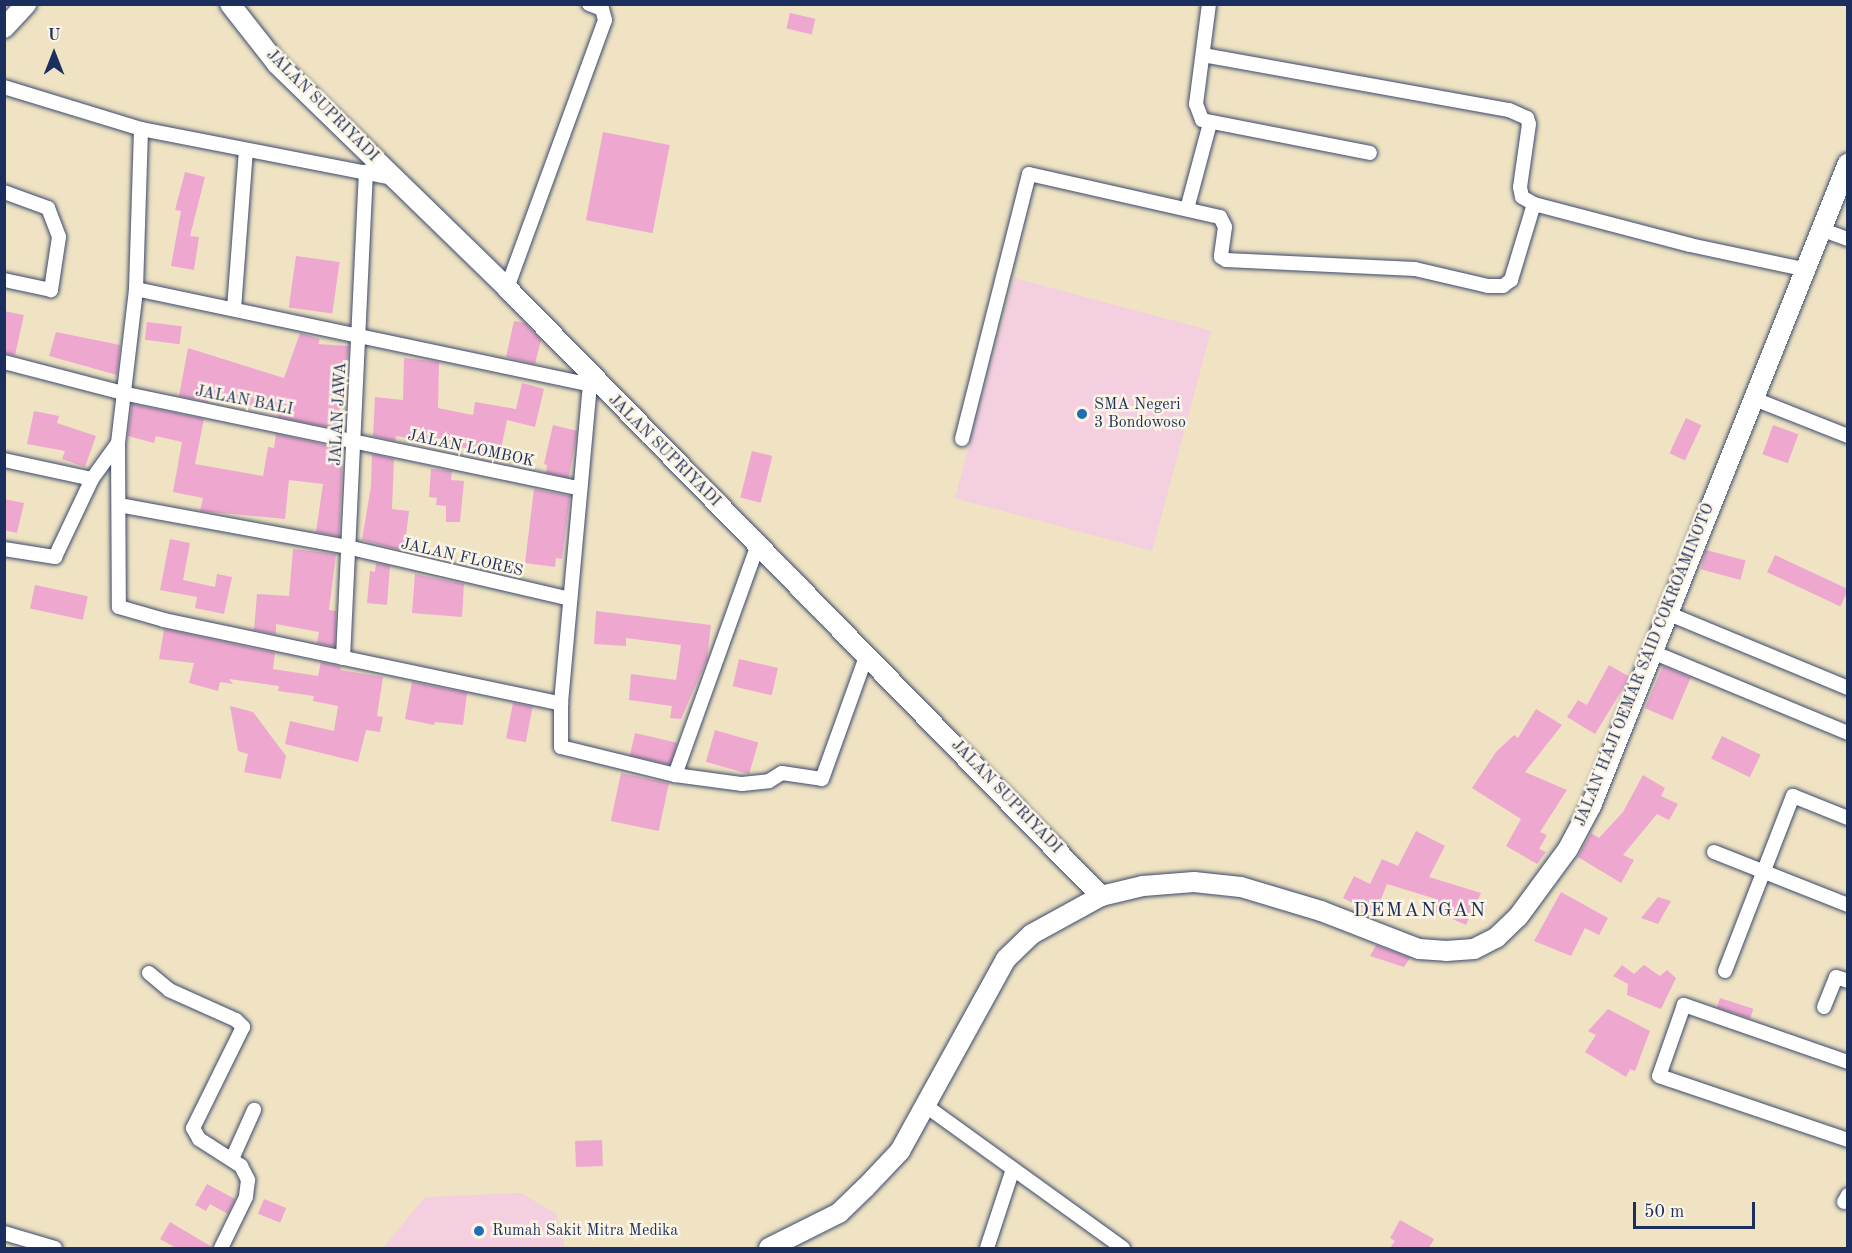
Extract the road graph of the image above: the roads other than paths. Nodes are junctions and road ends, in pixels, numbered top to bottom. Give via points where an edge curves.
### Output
1 (26, 4) edge
2 (230, 4) edge
3 (589, 4) edge
4 (1209, 4) edge
5 (4, 28) edge
6 (1203, 55) junction
7 (4, 87) edge
8 (1210, 123) junction
9 (141, 129) junction
10 (246, 150) junction
11 (1370, 153) dead end
12 (1848, 163) edge
13 (366, 172) junction
14 (394, 178) junction
15 (4, 192) edge
16 (1534, 204) junction
17 (1187, 209) junction
18 (1823, 230) junction
19 (1848, 239) edge
20 (1803, 269) junction
21 (4, 280) edge
22 (507, 288) junction
23 (136, 289) junction
24 (234, 309) junction
25 (360, 337) junction
26 (4, 362) edge
27 (595, 386) junction
28 (127, 394) junction
29 (1752, 398) junction
30 (1848, 436) edge
31 (962, 439) dead end
32 (354, 440) junction
33 (118, 443) junction
34 (4, 459) edge
35 (92, 479) junction
36 (580, 489) junction
37 (119, 505) junction
38 (758, 545) junction
39 (347, 547) junction
40 (4, 549) edge
41 (570, 599) junction
42 (1667, 613) junction
43 (1650, 651) junction
44 (866, 657) junction
45 (343, 658) junction
46 (1848, 688) edge
47 (561, 704) junction
48 (1848, 733) edge
49 (675, 775) junction
50 (1848, 818) edge
51 (1714, 852) dead end
52 (1764, 872) junction
53 (1101, 896) junction
54 (1848, 905) edge
55 (1725, 971) dead end
56 (149, 973) dead end
57 (1848, 981) edge
58 (1824, 1007) dead end
59 (1848, 1062) edge
60 (926, 1106) junction
61 (254, 1110) dead end
62 (1848, 1140) edge
63 (232, 1159) junction
64 (1013, 1169) junction
65 (4, 1233) edge
66 (55, 1248) edge
67 (221, 1248) edge
68 (769, 1248) edge
69 (987, 1248) edge
70 (1123, 1248) edge

1 - 5 street
2 - 14 street, JALAN SUPRIYADI via 277,64
3 - 22 street via 602,9 605,20
4 - 6 street
6 - 8 street via 1196,113
6 - 16 street via 1520,115 1529,124 1522,197
7 - 9 street
8 - 11 street
8 - 17 street
9 - 10 street
9 - 23 street
10 - 13 street
10 - 24 street
12 - 18 street, JALAN HAJI OEMAR SAID COKROAMINOTO
13 - 14 street
13 - 25 street, JALAN JAWA
14 - 22 street, JALAN SUPRIYADI
15 - 21 street via 48,208 59,237 51,290
16 - 17 street via 1511,280 1503,286 1415,269 1226,260 1220,250 1224,219
16 - 20 street via 1678,243
17 - 31 street via 1029,174
18 - 19 street
18 - 20 street, JALAN HAJI OEMAR SAID COKROAMINOTO
20 - 29 street, JALAN HAJI OEMAR SAID COKROAMINOTO
22 - 27 street, JALAN SUPRIYADI
23 - 24 street
23 - 28 street
24 - 25 street
25 - 27 street
25 - 32 street, JALAN JAWA
26 - 28 street, JALAN BALI
27 - 36 street
27 - 38 street, JALAN SUPRIYADI
28 - 32 street, JALAN BALI
28 - 33 street
29 - 30 street
29 - 42 street, JALAN HAJI OEMAR SAID COKROAMINOTO
32 - 36 street, JALAN LOMBOK
32 - 39 street, JALAN JAWA
33 - 35 street
33 - 37 street
34 - 35 street
35 - 40 street via 55,557
36 - 41 street
37 - 39 street, JALAN FLORES
37 - 45 street via 119,607
38 - 44 street, JALAN SUPRIYADI
38 - 49 street
39 - 41 street, JALAN FLORES
39 - 45 street, JALAN JAWA
41 - 47 street
42 - 43 street, JALAN HAJI OEMAR SAID COKROAMINOTO
42 - 46 street
43 - 48 street
43 - 53 street, JALAN HAJI OEMAR SAID COKROAMINOTO via 1591,806 1568,849 1518,917 1496,938 1474,949 1419,949 1321,911 1241,886 1194,882 1143,886
44 - 49 street via 824,777 782,773 769,781 742,784
44 - 53 street, JALAN SUPRIYADI
45 - 47 street
47 - 49 street via 561,747
50 - 52 street via 1793,796
51 - 52 street
52 - 54 street
52 - 55 street
53 - 60 street, JALAN HAJI OEMAR SAID COKROAMINOTO via 1032,934 1006,959
56 - 63 street via 169,990 236,1020 243,1027 193,1128 199,1138
57 - 58 street via 1836,977
59 - 62 street via 1684,1005 1659,1076
60 - 64 street
60 - 68 street, JALAN HAJI OEMAR SAID COKROAMINOTO via 900,1151 839,1212
61 - 63 street
63 - 67 street via 246,1172 249,1188
64 - 69 street
64 - 70 street
65 - 66 street

